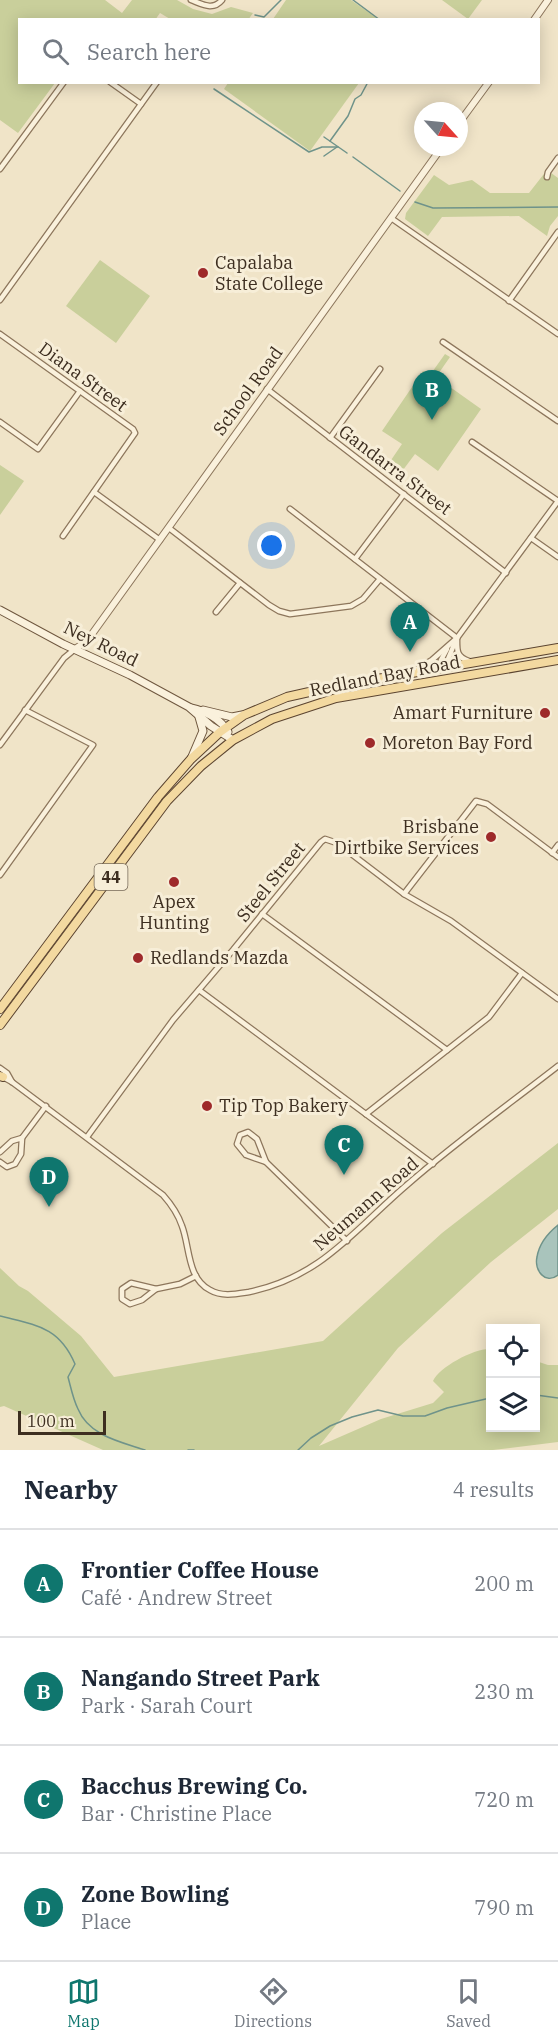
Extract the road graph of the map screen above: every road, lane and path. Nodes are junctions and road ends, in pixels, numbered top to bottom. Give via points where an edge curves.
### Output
1 (191, 0) edge
2 (222, 0) edge
3 (548, 0) edge
4 (535, 18) edge
5 (63, 84) edge
6 (113, 84) edge
7 (156, 84) edge
8 (488, 84) edge
9 (141, 104) junction
10 (468, 111) edge
11 (436, 156) edge
12 (558, 158) edge
13 (0, 169) edge
14 (547, 177) dead end
15 (391, 218) junction
16 (558, 232) edge
17 (0, 300) edge
18 (509, 301) junction
19 (0, 334) edge
20 (558, 334) edge
21 (443, 342) dead end
22 (380, 369) dead end
23 (267, 389) junction
24 (80, 391) junction
25 (558, 421) edge
26 (0, 422) edge
27 (330, 438) junction
28 (472, 442) dead end
29 (94, 492) junction
30 (404, 495) junction
31 (558, 501) edge
32 (290, 509) dead end
33 (169, 528) junction
34 (63, 536) dead end
35 (531, 538) junction
36 (160, 540) junction
37 (558, 557) edge
38 (355, 559) junction
39 (506, 573) junction
40 (380, 579) junction
41 (240, 582) junction
42 (0, 610) edge
43 (216, 612) dead end
44 (457, 638) junction
45 (449, 646) junction
46 (558, 648) edge
47 (75, 649) junction
48 (558, 660) edge
49 (473, 662) junction
50 (444, 668) junction
51 (405, 674) junction
52 (445, 679) junction
53 (25, 710) junction
54 (200, 713) junction
55 (244, 715) junction
56 (223, 730) junction
57 (233, 740) junction
58 (0, 745) edge
59 (191, 759) junction
60 (558, 844) edge
61 (552, 853) junction
62 (558, 857) edge
63 (0, 875) edge
64 (404, 894) junction
65 (262, 914) junction
66 (522, 973) junction
67 (199, 990) junction
68 (558, 999) edge
69 (0, 1009) edge
70 (0, 1025) edge
71 (447, 1050) junction
72 (558, 1066) edge
73 (0, 1068) edge
74 (1, 1076) edge
75 (12, 1082) junction
76 (46, 1106) junction
77 (366, 1114) junction
78 (87, 1137) junction
79 (22, 1138) junction
80 (0, 1152) edge
81 (0, 1162) edge
82 (266, 1162) junction
83 (433, 1164) junction
84 (347, 1241) junction
85 (196, 1276) junction
86 (156, 1289) junction

1 - 2 street via 212,7
3 - 4 street
5 - 13 street
6 - 9 street
7 - 9 street
8 - 10 street
9 - 17 street
11 - 15 street, School Road
12 - 14 street
15 - 18 street
15 - 23 street, School Road
16 - 18 street
18 - 20 street
19 - 24 street, Diana Street
21 - 25 street
22 - 27 street
23 - 27 street, Gandarra Street
23 - 33 street, School Road
24 - 26 street via 38,449
24 - 29 street, Diana Street via 135,433
27 - 30 street, Gandarra Street
28 - 31 street
29 - 34 street, Diana Street
29 - 36 street
30 - 38 street
30 - 39 street, Gandarra Street
31 - 35 street
32 - 38 street
33 - 36 street, School Road
33 - 41 street
35 - 37 street
35 - 39 street
36 - 47 street, School Road via 87,641
38 - 40 street
39 - 44 street
40 - 41 street via 358,603 299,614 279,611
40 - 44 street
41 - 43 street
42 - 47 main road, Ney Road
44 - 45 street
44 - 49 street via 458,654
44 - 50 street
45 - 50 street via 441,660
45 - 51 street via 422,668
46 - 49 main road, Redland Bay Road / 44
47 - 53 street
47 - 54 main road, Ney Road
48 - 52 main road, Redland Bay Road / 44
49 - 50 main road, Redland Bay Road / 44
50 - 51 main road, Redland Bay Road / 44
50 - 52 main road
51 - 55 main road, Redland Bay Road / 44 via 287,697
52 - 57 main road, Redland Bay Road / 44 via 336,698 272,719
53 - 58 street
53 - 63 street via 93,745
54 - 55 main road
54 - 56 main road, Ney Road
54 - 59 main road via 202,731
55 - 56 main road, Redland Bay Road / 44
56 - 57 main road, Ney Road
56 - 59 main road, Redland Bay Road / 44
57 - 70 main road, Redland Bay Road / 44 via 167,801
59 - 69 main road, Redland Bay Road / 44 via 158,797
60 - 61 street
61 - 62 street
61 - 64 street via 487,804 476,801
64 - 65 street, Steel Street via 337,843 325,839
64 - 66 street, Steel Street via 452,921
65 - 67 street, Steel Street
65 - 71 street
66 - 68 street, Steel Street
66 - 71 street via 489,1017
67 - 77 street
67 - 78 street, Steel Street
71 - 77 street
72 - 83 street, Neumann Road
73 - 75 street
74 - 75 street
75 - 76 street
76 - 78 street
76 - 79 street
77 - 83 street
78 - 85 street via 154,1186 170,1203 183,1227
79 - 80 street
79 - 81 street via 21,1154 15,1164 7,1167
82 - 82 street via 254,1135 240,1135 237,1144 241,1150
82 - 84 street
83 - 84 street, Neumann Road
84 - 85 street, Neumann Road via 310,1269 254,1291 216,1293 203,1286
85 - 86 street
86 - 86 street via 135,1304 126,1302 121,1294 126,1284 131,1283

